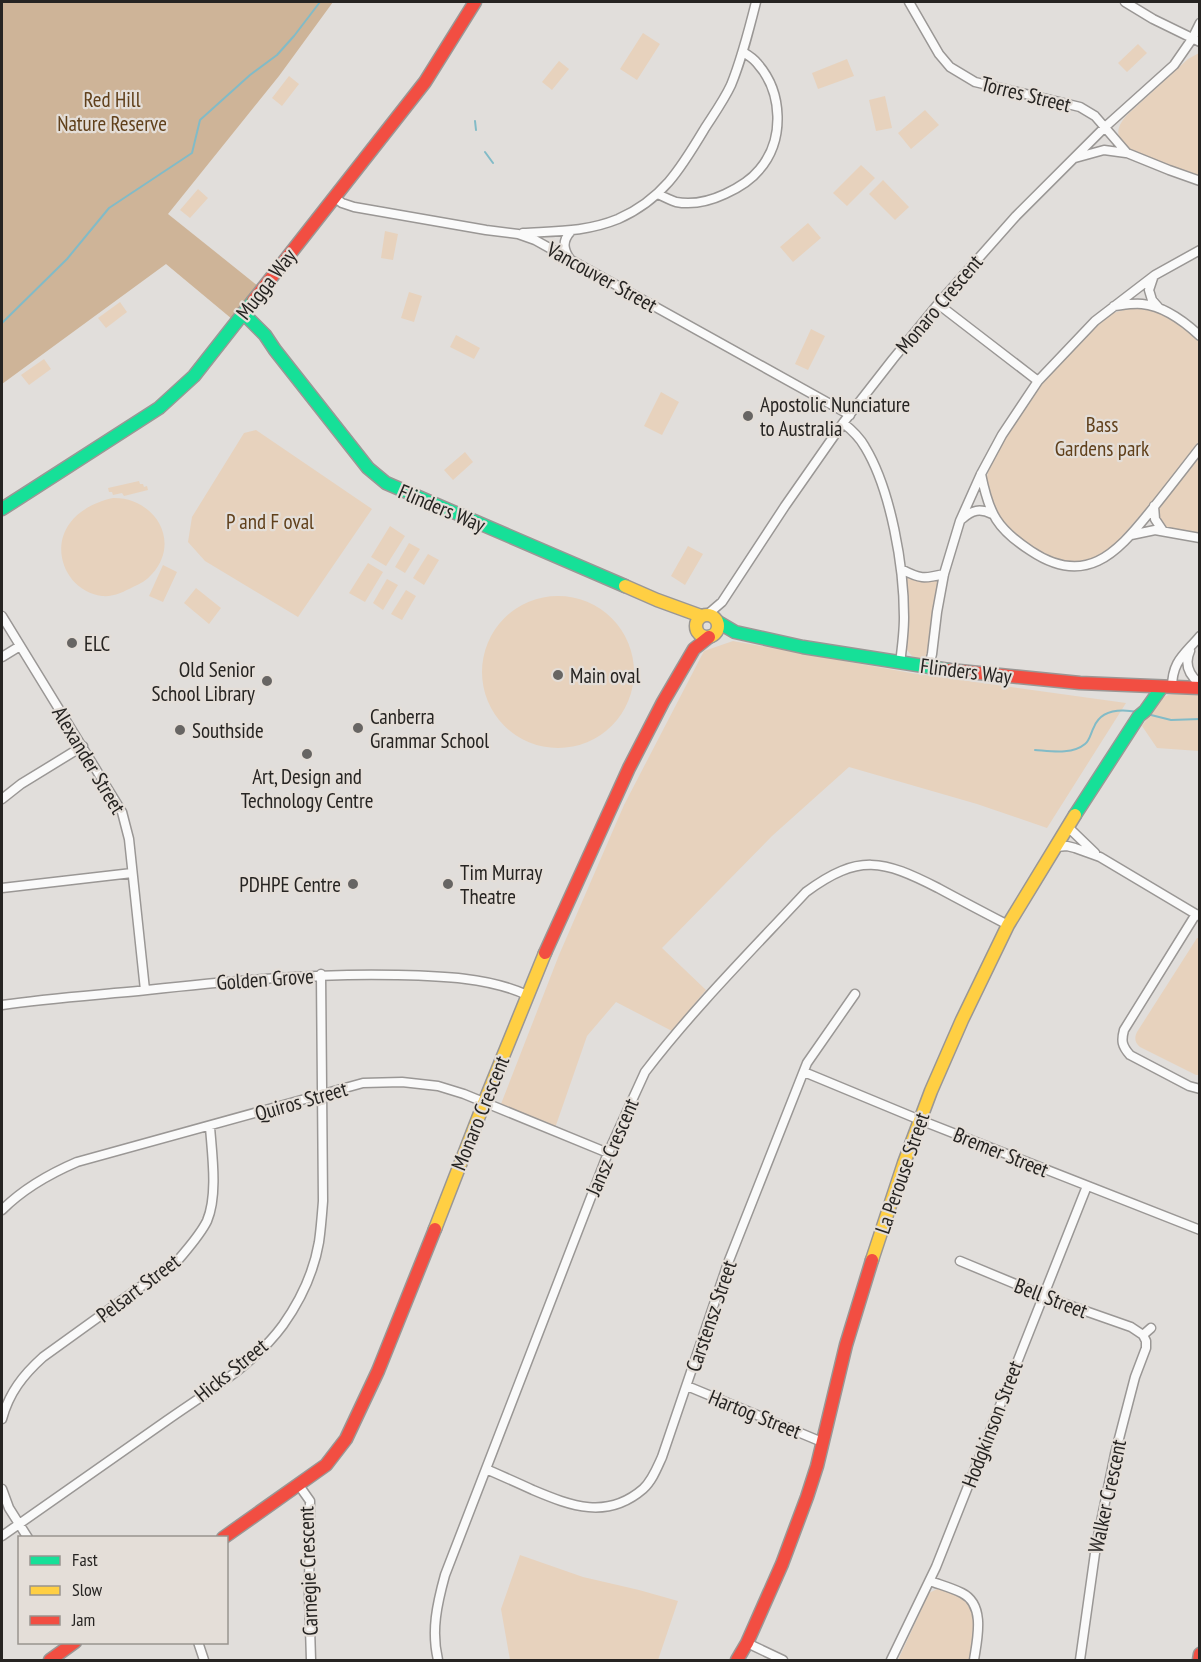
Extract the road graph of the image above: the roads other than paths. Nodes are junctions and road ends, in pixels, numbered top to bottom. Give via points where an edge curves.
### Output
1 (475, 2) edge
2 (756, 2) edge
3 (909, 2) edge
4 (1125, 2) edge
5 (1200, 23) edge
6 (1196, 40) edge
7 (743, 52) junction
8 (1105, 127) junction
9 (1127, 153) junction
10 (1074, 158) junction
11 (1200, 181) edge
12 (658, 194) junction
13 (334, 197) junction
14 (571, 231) junction
15 (518, 234) junction
16 (1200, 250) edge
17 (570, 260) junction
18 (1155, 275) junction
19 (938, 304) junction
20 (1113, 307) junction
21 (1159, 308) junction
22 (241, 316) junction
23 (1200, 336) edge
24 (1038, 381) junction
25 (850, 416) junction
26 (843, 423) junction
27 (1200, 448) edge
28 (981, 474) junction
29 (1154, 506) junction
30 (2, 509) edge
31 (992, 514) junction
32 (960, 521) junction
33 (1163, 531) junction
34 (1130, 536) junction
35 (1200, 538) edge
36 (901, 569) junction
37 (944, 574) junction
38 (2, 616) edge
39 (708, 625) junction
40 (1200, 636) edge
41 (1192, 645) junction
42 (20, 646) junction
43 (2, 657) edge
44 (900, 663) junction
45 (929, 666) junction
46 (1136, 686) junction
47 (1200, 686) edge
48 (1167, 687) junction
49 (1140, 714) junction
50 (82, 746) junction
51 (2, 799) edge
52 (1068, 826) junction
53 (1056, 847) junction
54 (1100, 857) junction
55 (132, 873) junction
56 (2, 888) edge
57 (1198, 915) edge
58 (1008, 925) junction
59 (321, 974) junction
60 (145, 990) junction
61 (855, 994) dead end
62 (528, 995) junction
63 (2, 1005) edge
64 (804, 1072) junction
65 (1200, 1089) edge
66 (322, 1094) junction
67 (483, 1103) junction
68 (920, 1120) junction
69 (210, 1126) junction
70 (608, 1152) junction
71 (1087, 1186) junction
72 (2, 1210) edge
73 (1200, 1230) edge
74 (960, 1261) dead end
75 (1043, 1295) junction
76 (1151, 1328) dead end
77 (1143, 1335) junction
78 (687, 1386) junction
79 (2, 1419) edge
80 (822, 1442) junction
81 (486, 1469) junction
82 (298, 1484) junction
83 (2, 1489) edge
84 (19, 1524) junction
85 (2, 1536) edge
86 (27, 1536) edge
87 (226, 1536) edge
88 (930, 1581) junction
89 (747, 1643) junction
90 (72, 1644) edge
91 (199, 1644) edge
92 (1200, 1654) edge
93 (50, 1660) edge
94 (204, 1660) edge
95 (311, 1660) edge
96 (438, 1660) edge
97 (737, 1660) edge
98 (783, 1660) edge
99 (891, 1660) edge
100 (974, 1660) edge
101 (1080, 1660) edge
102 (1199, 1660) edge

1 - 13 street, Mugga Way via 425,82
2 - 7 street
3 - 8 street, Torres Street via 950,68 975,82 1080,107
4 - 6 street
5 - 6 street, Monaro Crescent
6 - 8 street, Monaro Crescent
7 - 12 street via 719,106 686,160
7 - 12 street via 768,76 776,95 775,139 767,158 746,182 714,199 675,201
8 - 9 street, Torres Street
8 - 10 street, Monaro Crescent
9 - 10 street via 1104,150
9 - 11 street
10 - 19 street, Monaro Crescent
12 - 14 street via 618,219
13 - 15 street, Vancouver Street via 354,207
13 - 22 street, Mugga Way
14 - 15 street
14 - 17 street via 564,247
15 - 17 street, Vancouver Street
16 - 18 street
17 - 25 street, Vancouver Street
18 - 20 street
18 - 21 street via 1149,290
19 - 24 street
19 - 25 street, Monaro Crescent
20 - 21 street via 1144,304
20 - 24 street
21 - 23 street
22 - 30 street, Mugga Way via 204,365 159,408
22 - 39 street, Flinders Way via 265,335 368,468 386,483
24 - 28 street
25 - 26 street, Monaro Crescent
26 - 36 street via 867,449 891,512
26 - 39 street, Monaro Crescent
27 - 29 street
28 - 31 street
28 - 32 street
29 - 33 street via 1155,519
29 - 34 street
31 - 32 street via 971,511
31 - 34 street via 1019,543 1054,563 1091,564 1115,551
32 - 37 street
33 - 34 street
33 - 35 street
36 - 37 street via 928,579
36 - 44 street via 904,617
37 - 45 street
38 - 42 street, Alexander Street
39 - 44 street, Flinders Way via 803,647
39 - 62 street, Monaro Crescent via 629,768
40 - 41 street, La Perouse Street
41 - 47 street via 1187,664
41 - 48 street, La Perouse Street via 1176,663
42 - 43 street
42 - 50 street, Alexander Street
44 - 45 street, Flinders Way
45 - 46 street, Flinders Way via 1021,678
46 - 48 street, Flinders Way
46 - 49 street via 1142,699
47 - 48 street, Flinders Way
48 - 49 street, La Perouse Street
49 - 52 street, La Perouse Street
50 - 51 street
50 - 55 street, Alexander Street via 122,812
52 - 53 street, La Perouse Street
52 - 54 street
53 - 54 street via 1067,846
53 - 58 street, La Perouse Street
54 - 57 street
55 - 56 street
55 - 60 street, Alexander Street
57 - 65 street via 1121,1039 1130,1055
58 - 68 street, La Perouse Street
58 - 70 street, Jansz Crescent via 894,867 857,866 832,875 806,892 654,1060
59 - 60 street, Golden Grove
59 - 62 street, Golden Grove via 439,977 484,982
59 - 66 street, Hicks Street
60 - 63 street, Golden Grove
61 - 64 street, Carstensz Street
62 - 67 street, Monaro Crescent
64 - 68 street, Bremer Street
64 - 78 street, Carstensz Street via 728,1263
66 - 67 street, Quiros Street via 363,1083 402,1082 438,1086
66 - 69 street, Quiros Street
66 - 84 street, Hicks Street via 323,1201 319,1243 303,1290 282,1326 232,1374
67 - 70 street, Quiros Street
67 - 82 street, Monaro Crescent via 415,1282 360,1411 346,1439 326,1465
68 - 71 street, Bremer Street
68 - 80 street, La Perouse Street via 874,1253
69 - 72 street, Quiros Street via 77,1162 41,1179
69 - 79 street, Pelsart Street via 213,1193 207,1220 196,1240 179,1259 30,1368 18,1383
70 - 81 street, Jansz Crescent
71 - 73 street, Bremer Street
71 - 75 street, Hodgkinson Street
74 - 75 street, Bell Street
75 - 77 street, Bell Street
75 - 88 street, Hodgkinson Street
76 - 77 street
77 - 101 street, Walker Crescent via 1146,1348 1115,1454 1096,1546
78 - 80 street, Hartog Street
78 - 81 street, Carstensz Street via 654,1474 644,1488 619,1504 580,1507
80 - 89 street, La Perouse Street via 795,1530
81 - 96 street, Jansz Crescent via 437,1603 434,1644
82 - 87 street, Monaro Crescent
82 - 95 street, Carnegie Crescent via 310,1501
83 - 84 street
84 - 85 street, Hicks Street
84 - 86 street
88 - 99 street, Hodgkinson Street
88 - 100 street via 965,1594 977,1612
89 - 97 street, La Perouse Street
89 - 98 street
90 - 93 street
91 - 94 street
92 - 102 street

